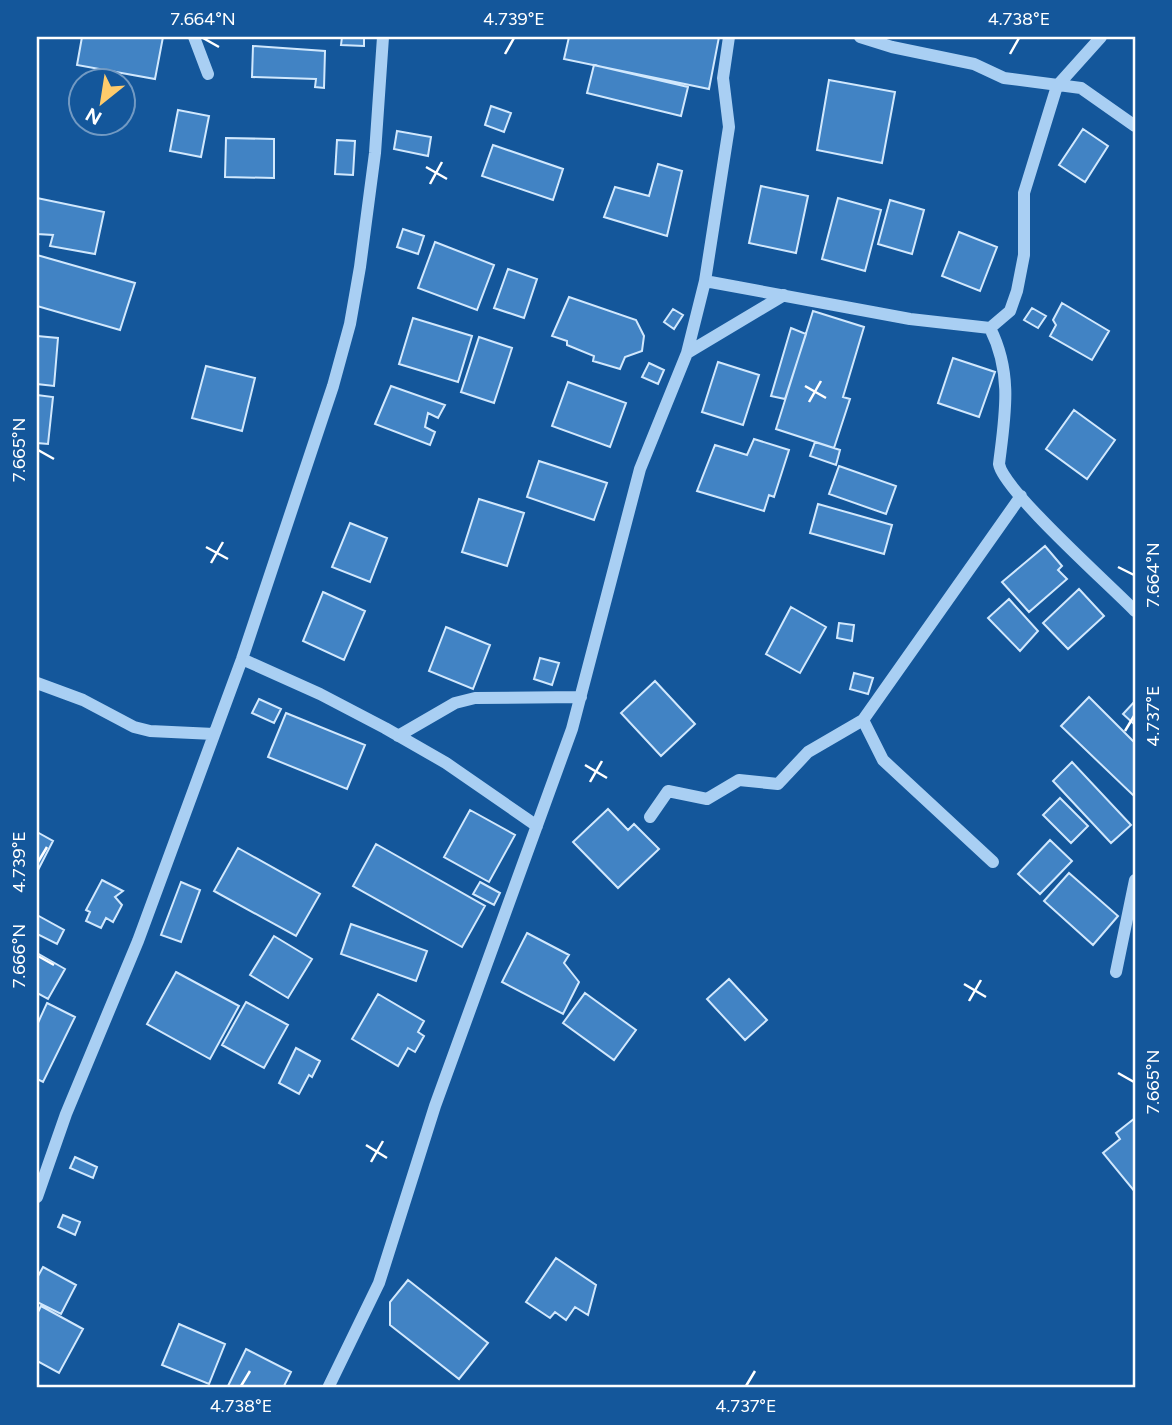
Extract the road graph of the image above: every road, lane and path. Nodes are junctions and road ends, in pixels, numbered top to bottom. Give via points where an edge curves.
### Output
1 (194, 37) edge
2 (383, 37) edge
3 (729, 37) edge
4 (860, 37) edge
5 (1101, 37) edge
6 (208, 74) dead end
7 (1057, 86) junction
8 (1135, 126) edge
9 (705, 281) junction
10 (783, 295) junction
11 (990, 328) junction
12 (687, 353) junction
13 (1021, 496) junction
14 (1135, 611) edge
15 (242, 659) junction
16 (37, 683) edge
17 (581, 697) junction
18 (863, 720) junction
19 (214, 734) junction
20 (398, 736) junction
21 (650, 817) dead end
22 (537, 826) junction
23 (993, 862) dead end
24 (1135, 880) edge
25 (1116, 972) dead end
26 (37, 1197) edge
27 (328, 1388) edge

1 - 6 street
2 - 15 street via 375,153 350,324
3 - 9 street via 723,78 729,127
4 - 7 street via 974,64 1004,78
5 - 7 street
7 - 8 street via 1081,89
7 - 11 street via 1024,193 1024,255 1017,291 1010,311
9 - 10 street
9 - 12 street
10 - 11 street via 910,319
10 - 12 street
11 - 13 street via 1001,350 1006,377 1000,471
12 - 17 street via 640,469
13 - 14 street
13 - 18 street
15 - 19 street
15 - 20 street
16 - 19 street via 134,727
17 - 20 street via 475,698 455,703
17 - 22 street
18 - 21 street via 808,752 778,784 739,780 707,799 668,791
18 - 23 street via 883,760
19 - 26 street
20 - 22 street
22 - 27 street via 435,1106 379,1283
24 - 25 street

